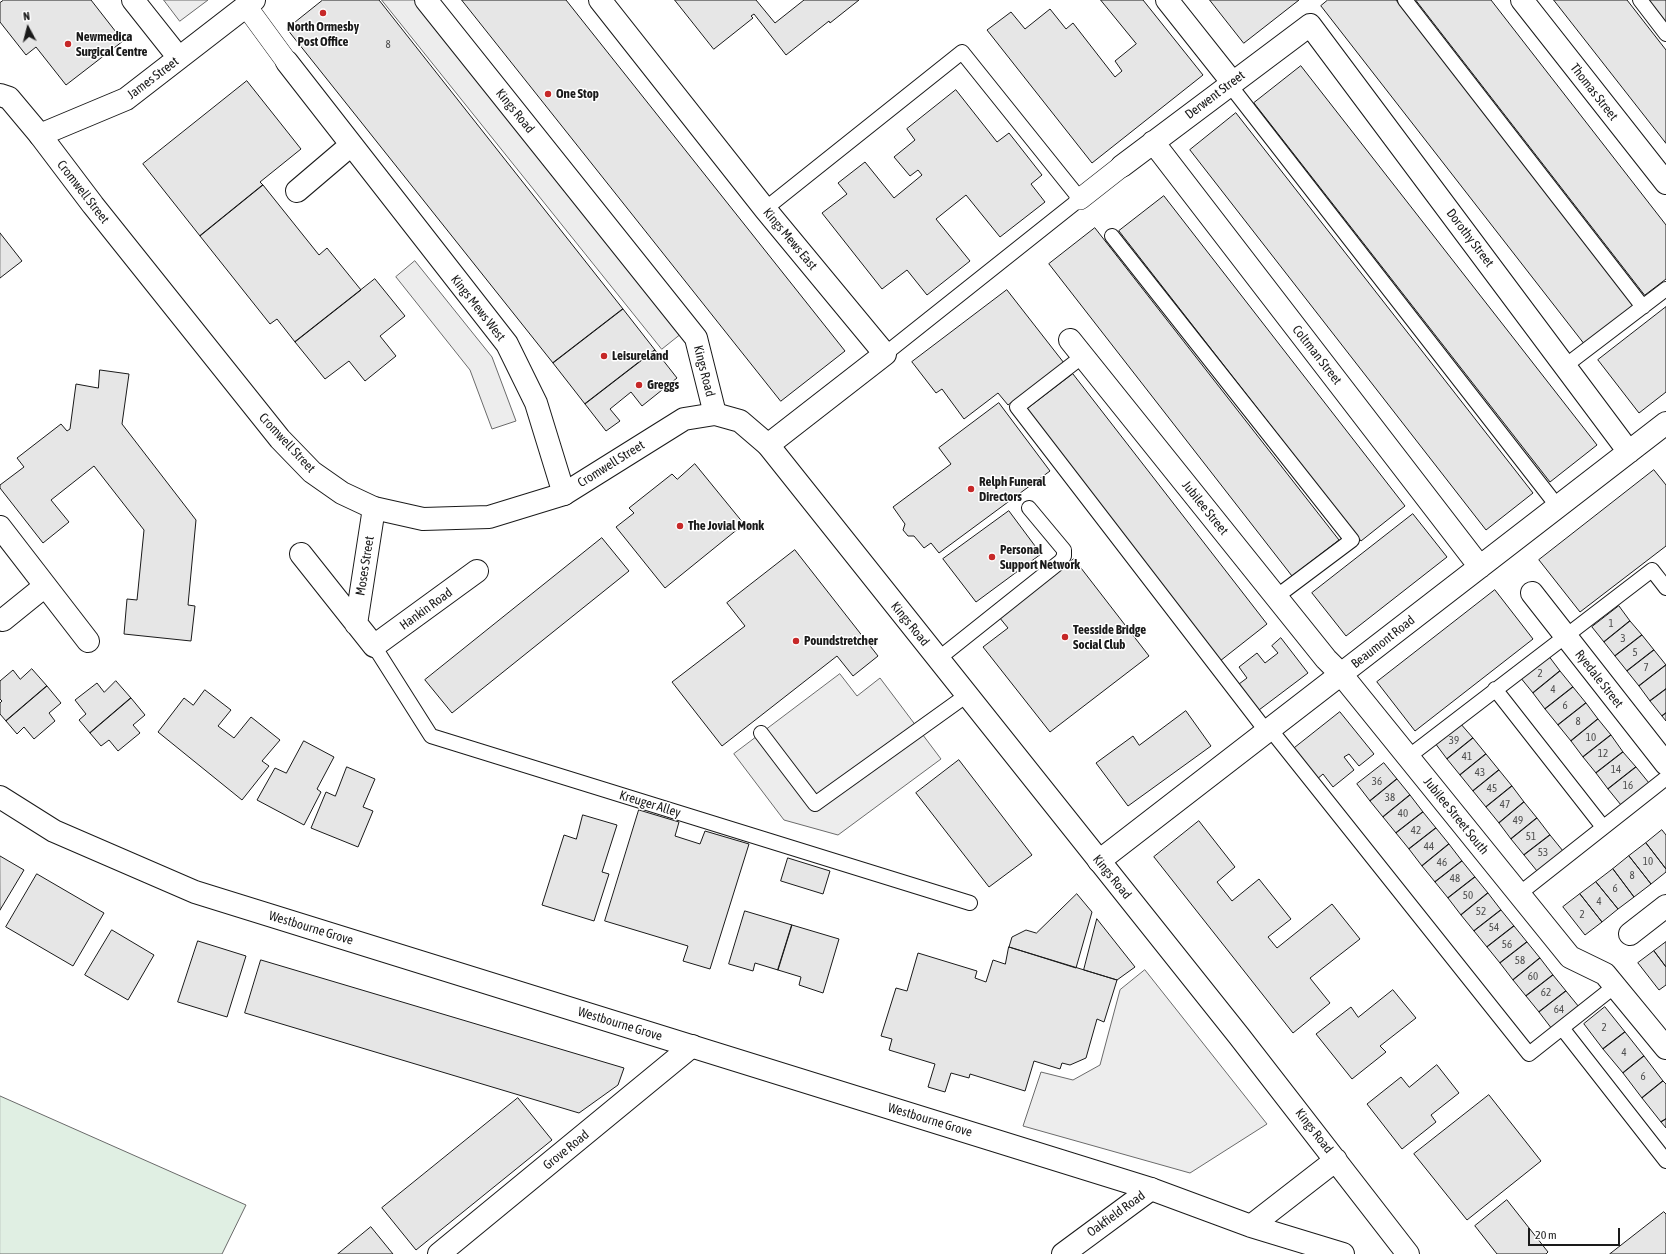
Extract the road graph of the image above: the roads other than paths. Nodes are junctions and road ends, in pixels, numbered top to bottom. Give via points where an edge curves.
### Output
1 (133, 0) edge
2 (426, 0) edge
3 (1167, 0) edge
4 (1404, 0) edge
5 (1522, 0) edge
6 (1640, 0) edge
7 (605, 2) edge
8 (250, 3) edge
9 (1310, 25) joint
10 (1666, 34) edge
11 (179, 58) junction
12 (287, 62) joint
13 (1230, 83) junction
14 (0, 94) edge
15 (40, 135) junction
16 (1154, 142) junction
17 (351, 145) junction
18 (1122, 166) joint
19 (1666, 184) edge
20 (297, 191) dead end
21 (1080, 199) junction
22 (766, 209) junction
23 (1112, 236) dead end
24 (1666, 289) edge
25 (1643, 307) junction
26 (1077, 348) joint
27 (885, 354) junction
28 (1566, 366) junction
29 (715, 414) junction
30 (1666, 423) edge
31 (768, 445) junction
32 (1629, 452) junction
33 (564, 494) junction
34 (1558, 507) junction
35 (374, 508) junction
36 (1029, 508) dead end
37 (0, 526) edge
38 (301, 554) dead end
39 (1480, 567) junction
40 (478, 571) dead end
41 (45, 586) junction
42 (1666, 588) edge
43 (1532, 593) dead end
44 (1276, 597) junction
45 (3, 620) dead end
46 (356, 624) junction
47 (1565, 636) junction
48 (88, 641) dead end
49 (374, 646) junction
50 (938, 659) junction
51 (1341, 674) junction
52 (1495, 689) junction
53 (967, 696) junction
54 (1268, 730) junction
55 (761, 733) dead end
56 (1408, 757) junction
57 (1666, 764) edge
58 (1666, 778) edge
59 (0, 797) edge
60 (1603, 828) junction
61 (1099, 861) junction
62 (1519, 894) junction
63 (970, 903) dead end
64 (1666, 906) edge
65 (1630, 934) dead end
66 (1615, 986) junction
67 (1562, 1028) junction
68 (1663, 1038) edge
69 (692, 1046) junction
70 (1336, 1160) junction
71 (1666, 1161) edge
72 (1151, 1189) junction
73 (1251, 1226) junction
74 (439, 1254) edge
75 (1063, 1254) edge
76 (1344, 1254) edge
77 (1408, 1254) edge

1 - 11 street
2 - 29 street, Kings Road via 696,338
3 - 13 street
4 - 25 lane
5 - 19 street, Thomas Street
6 - 10 lane
7 - 22 street, Kings Mews East
8 - 11 street, James Street
8 - 12 street, Kings Mews West
9 - 13 street, Derwent Street
9 - 28 street, Dorothy Street
11 - 15 street, James Street via 126,99
12 - 17 street, Kings Mews West
13 - 16 street, Derwent Street
13 - 34 lane
14 - 15 street, Cromwell Street via 9,98
15 - 35 street, Cromwell Street via 280,439 312,472 342,493
16 - 18 street, Derwent Street
16 - 39 street, Coltman Street
17 - 20 street
17 - 33 street, Kings Mews West via 507,344 536,403
18 - 21 street
21 - 22 lane via 962,52
21 - 27 lane
22 - 27 street, Kings Mews East
23 - 44 lane via 1352,540
24 - 25 lane
25 - 28 lane
26 - 44 street, Jubilee Street
26 - 54 lane via 1017,407
27 - 31 street
28 - 32 street, Dorothy Street
29 - 31 street, Kings Road via 740,421
29 - 33 street, Cromwell Street via 684,419
30 - 32 street, Beaumont Road
31 - 50 street, Kings Road
32 - 34 street, Beaumont Road
33 - 35 street, Cromwell Street via 489,517 423,519
34 - 39 street, Beaumont Road
35 - 46 street, Moses Street
36 - 50 lane via 1064,550 1061,561
37 - 41 street
38 - 46 street, Moses Street
39 - 51 street, Beaumont Road
40 - 49 street, Hankin Road
41 - 45 street
41 - 48 street
42 - 47 lane via 1652,570
43 - 47 street, Ryedale Street
44 - 51 street, Jubilee Street
46 - 49 street, Moses Street
47 - 52 lane
47 - 57 street, Ryedale Street
49 - 63 lane, Kreuger Alley via 431,736
50 - 53 street, Kings Road
51 - 54 street, Beaumont Road
51 - 56 street, Jubilee Street South
52 - 56 lane
52 - 60 lane
53 - 55 lane via 815,804
53 - 61 street, Kings Road
54 - 61 street, Beaumont Road
54 - 67 lane via 1529,1054
56 - 62 street, Jubilee Street South
58 - 60 lane
59 - 69 street, Westbourne Grove via 54,831 196,892
60 - 62 lane
61 - 70 street, Kings Road
62 - 66 street, Jubilee Street South via 1570,957 1605,974
64 - 65 street
66 - 67 lane
66 - 68 street
67 - 71 lane
69 - 72 street, Westbourne Grove
69 - 74 street, Grove Road
70 - 73 street
70 - 77 street, Kings Road
72 - 73 street, Westbourne Grove
72 - 75 street, Oakfield Road
73 - 76 street, Westbourne Grove

